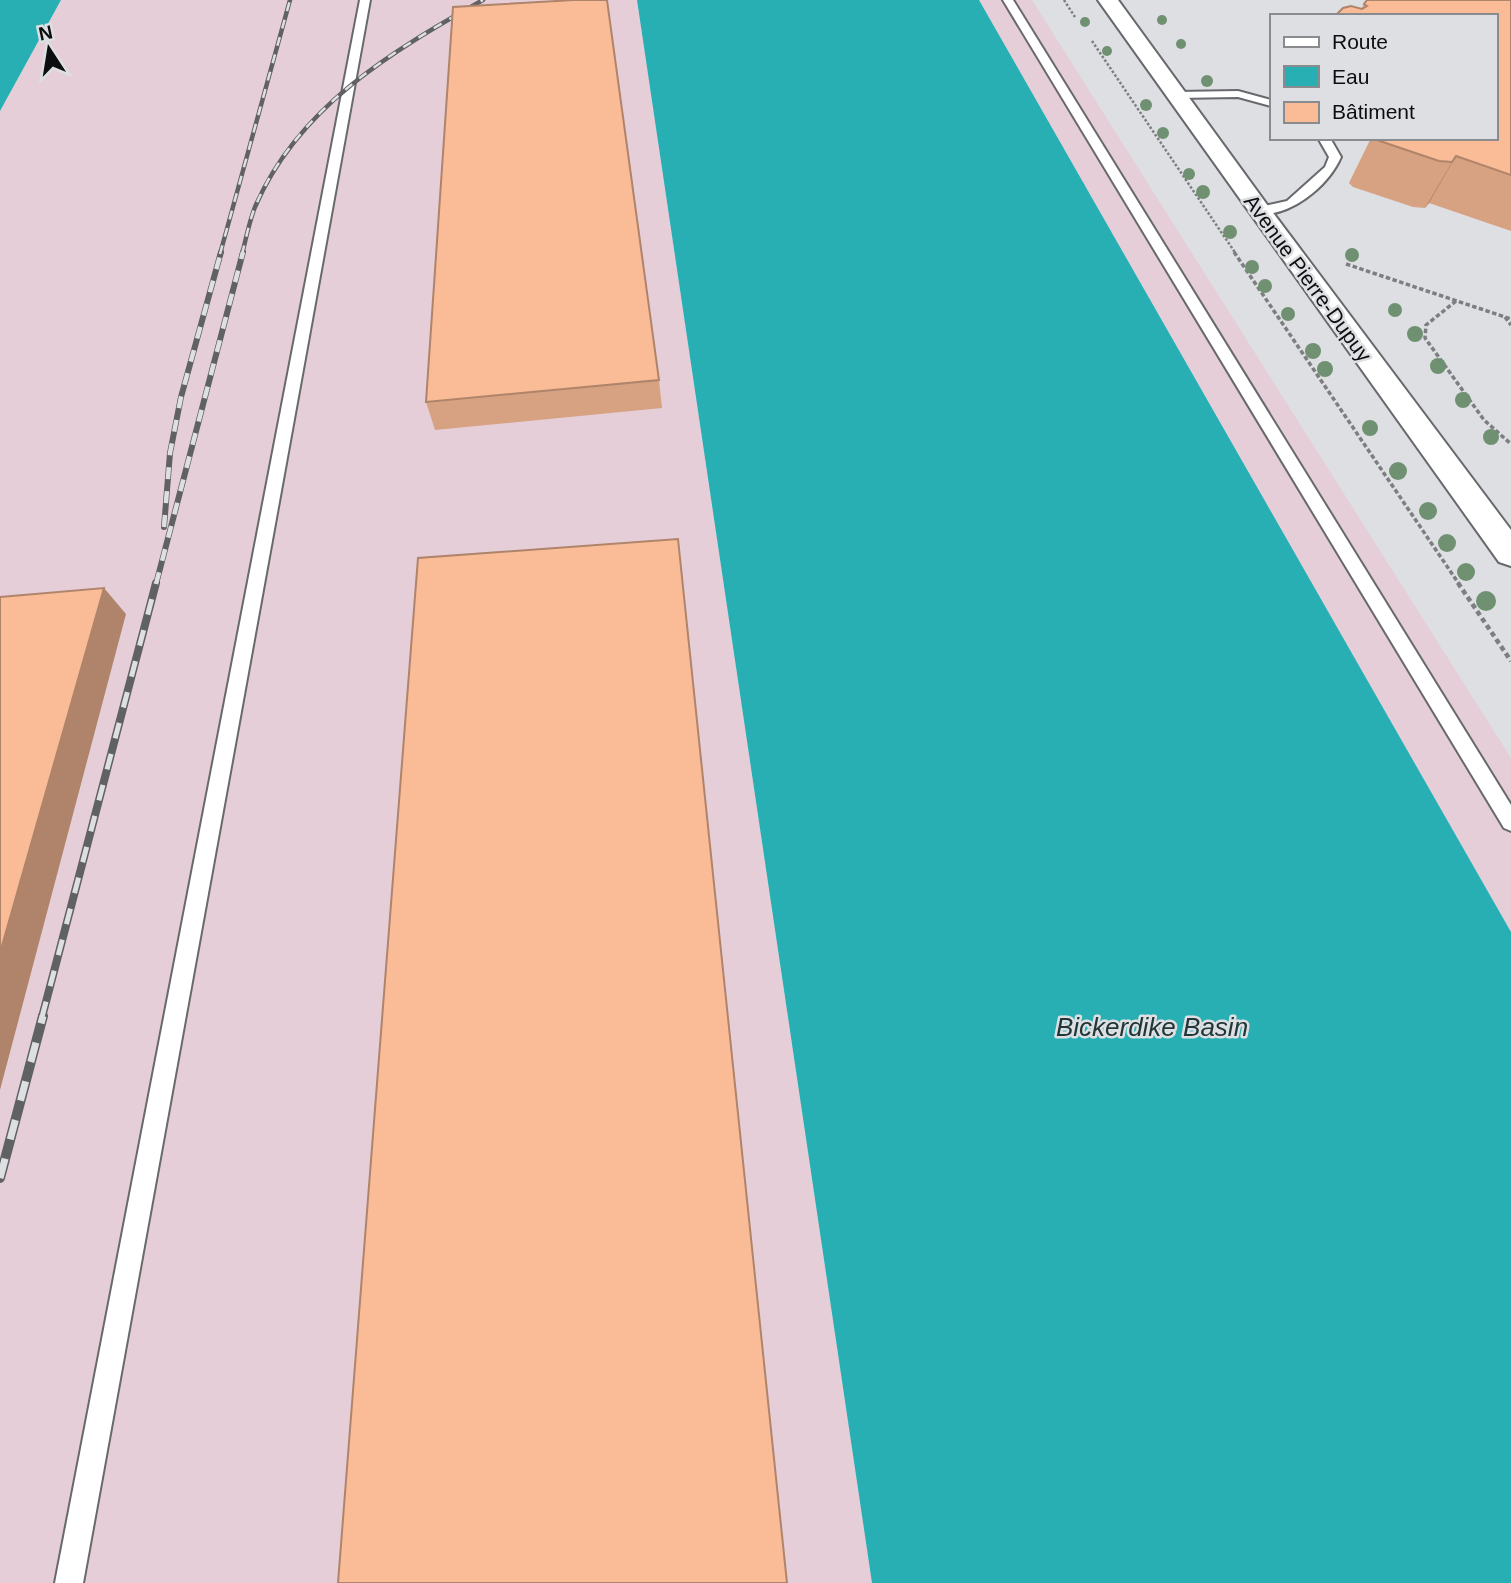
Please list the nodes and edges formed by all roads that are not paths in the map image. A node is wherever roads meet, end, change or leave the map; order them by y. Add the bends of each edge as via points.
1 (365, 0) edge
2 (1008, 0) edge
3 (1108, 0) edge
4 (1176, 95) junction
5 (1270, 103) edge
6 (1325, 140) edge
7 (1259, 211) junction
8 (1511, 554) edge
9 (1511, 822) edge
10 (69, 1583) edge

1 - 10 lane
2 - 9 lane
3 - 4 street, Avenue Pierre-Dupuy
4 - 5 lane via 1238,94
4 - 7 street, Avenue Pierre-Dupuy
6 - 7 lane via 1335,157 1330,169 1291,204
7 - 8 street, Avenue Pierre-Dupuy

